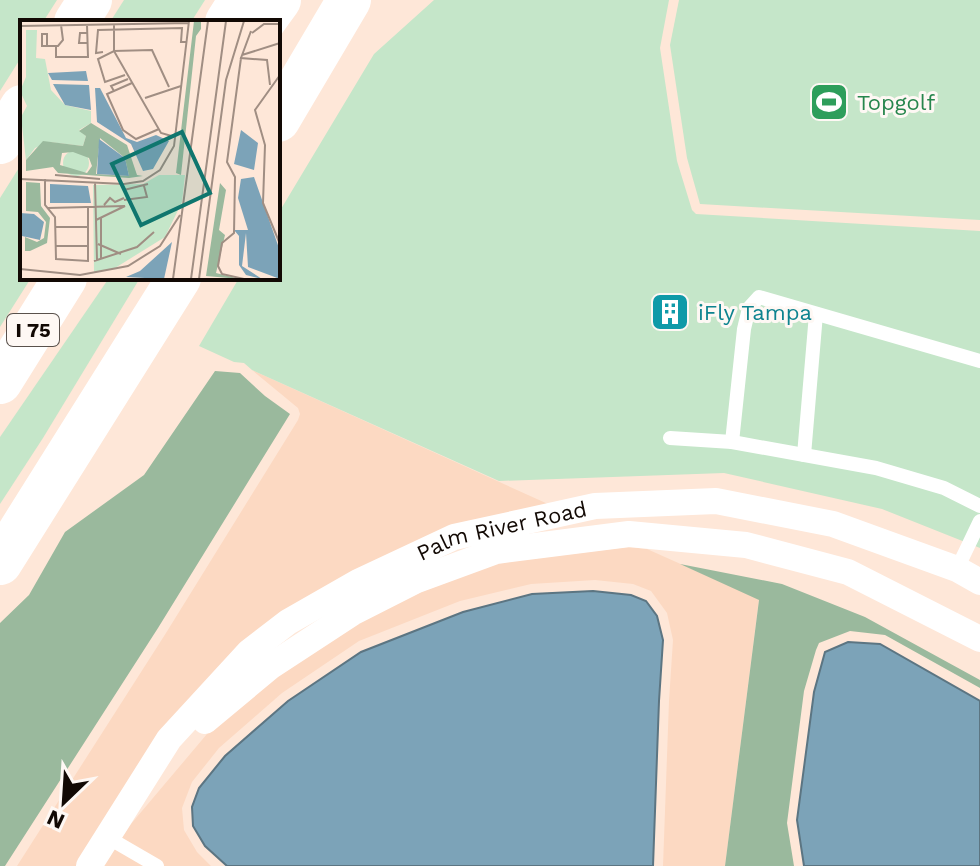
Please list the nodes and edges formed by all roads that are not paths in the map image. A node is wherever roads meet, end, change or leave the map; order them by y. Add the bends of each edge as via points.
1 (90, 0) edge
2 (241, 0) edge
3 (279, 0) edge
4 (349, 0) edge
5 (375, 0) edge
6 (77, 20) edge
7 (228, 20) edge
8 (264, 20) edge
9 (20, 110) edge
10 (283, 112) edge
11 (0, 142) edge
12 (64, 280) edge
13 (178, 280) edge
14 (816, 314) junction
15 (980, 361) edge
16 (0, 382) edge
17 (670, 438) dead end
18 (732, 442) junction
19 (804, 455) junction
20 (980, 506) edge
21 (980, 521) edge
22 (0, 563) edge
23 (969, 576) edge
24 (980, 639) edge
25 (114, 827) junction
26 (89, 866) edge
27 (157, 866) edge

1 - 6 highway
2 - 7 highway
3 - 8 highway
4 - 10 highway
5 - 10 highway
9 - 11 highway
12 - 16 highway, I 75
13 - 22 highway
14 - 15 lane
14 - 18 lane via 759,297 749,308
14 - 19 lane
17 - 18 lane
18 - 19 lane
19 - 20 lane via 876,468 944,488
21 - 23 lane
23 - 25 street, Palm River Road via 833,524 716,501 595,506 454,537 347,588 249,652 169,739
24 - 25 street, Palm River Road via 848,572 746,545 629,534 496,551 417,580 352,613 271,666 199,725
25 - 26 street, Palm River Road
25 - 27 lane

